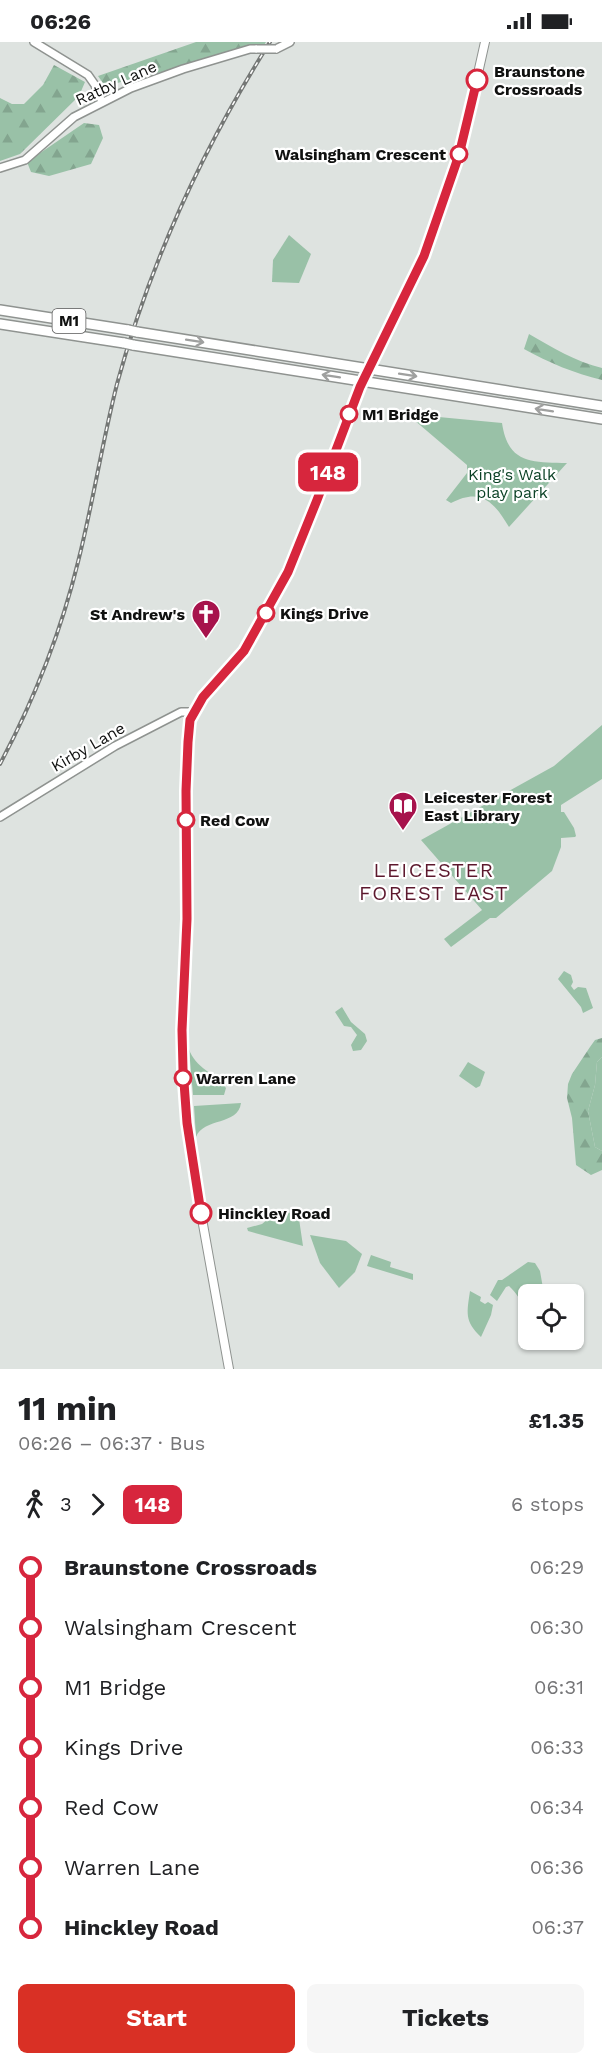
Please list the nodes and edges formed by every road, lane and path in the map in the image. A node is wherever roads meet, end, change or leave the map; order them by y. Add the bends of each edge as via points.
1 (34, 42) edge
2 (290, 42) edge
3 (485, 42) edge
4 (102, 102) junction
5 (0, 168) edge
6 (0, 310) edge
7 (4, 324) edge
8 (602, 406) edge
9 (602, 420) edge
10 (194, 712) junction
11 (0, 817) edge
12 (230, 1369) edge

1 - 4 main road via 88,75
2 - 4 main road, Ratby Lane, bridge via 276,49 250,50 183,69
3 - 10 main road, bridge via 464,136 424,256 355,399 275,597 244,651
4 - 5 main road, Ratby Lane via 74,117 25,160
6 -> 8 highway, M1
9 -> 7 highway, M1
10 - 11 main road, Kirby Lane via 181,712 146,729
10 - 12 main road via 186,776 183,1085

